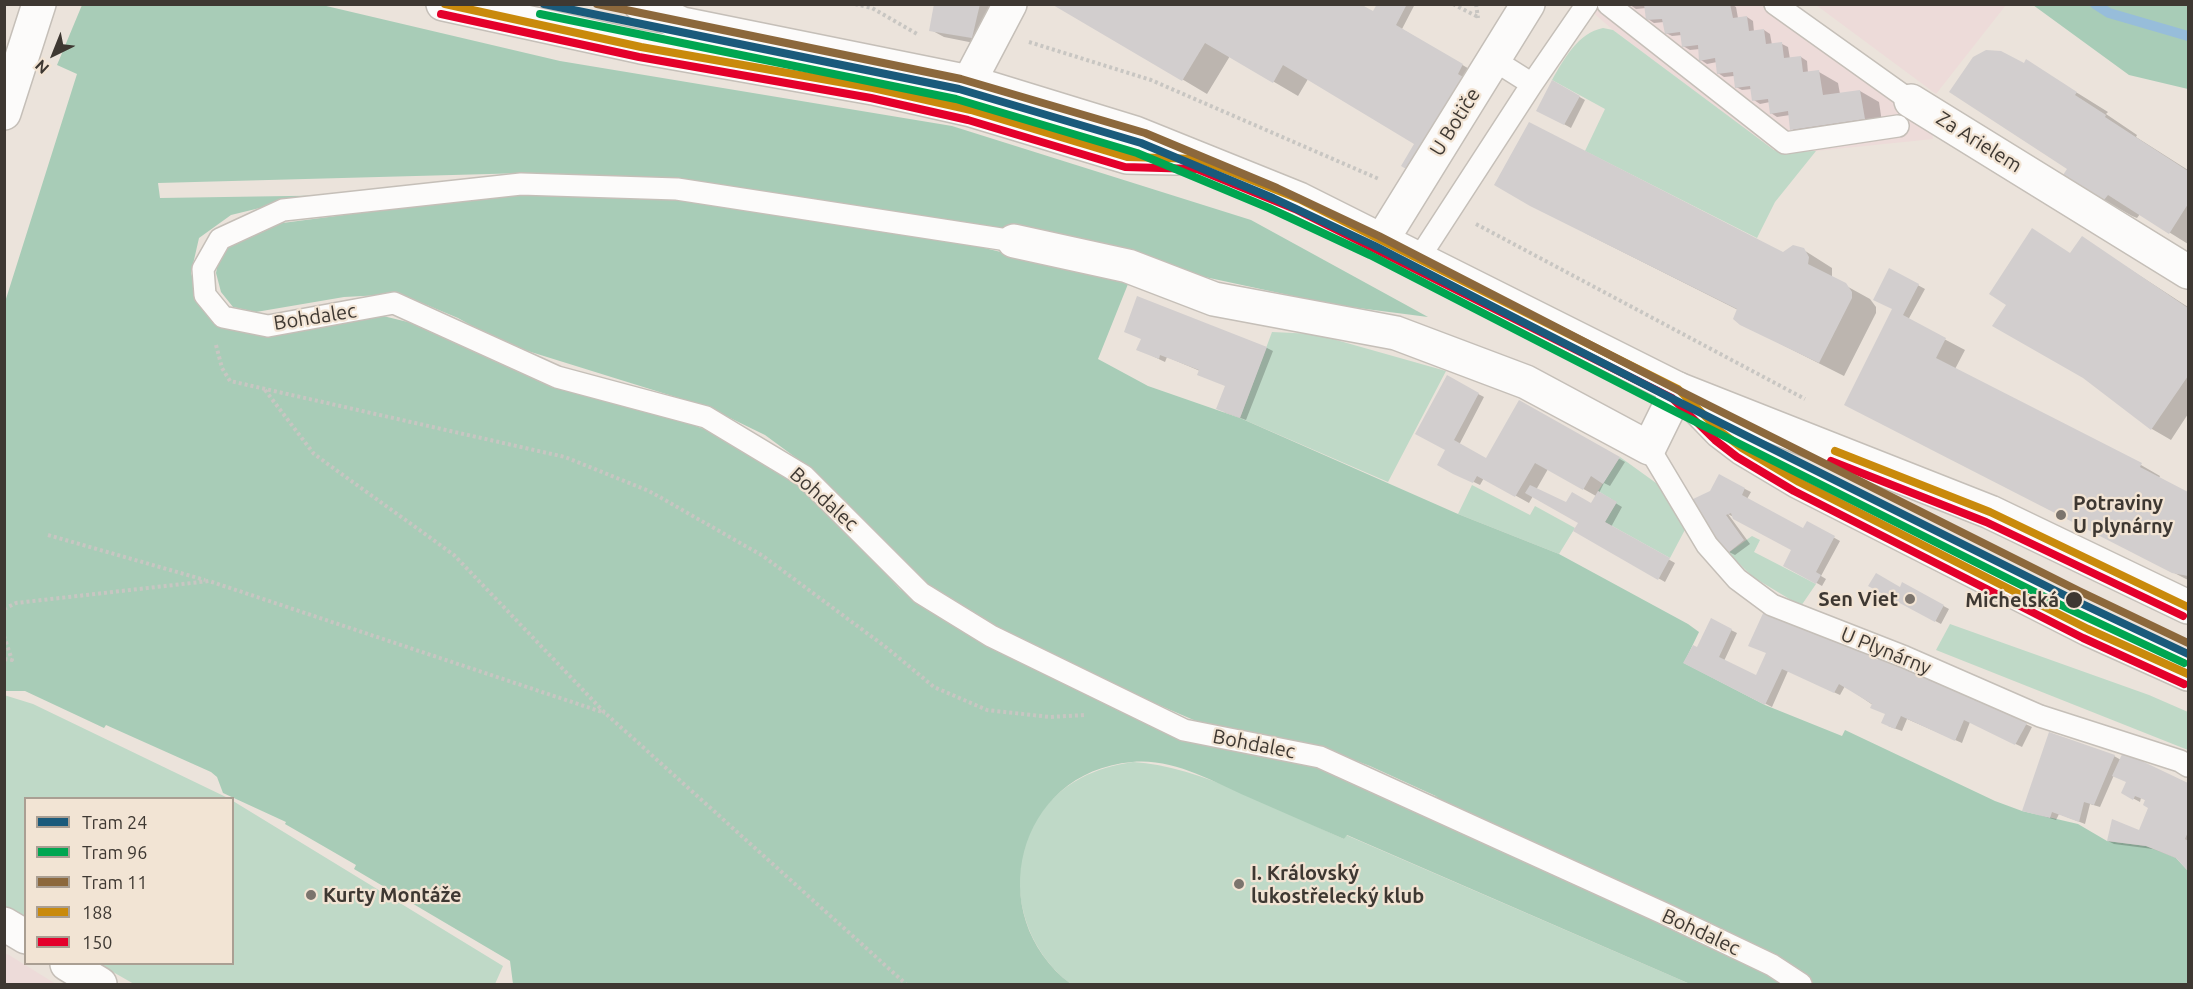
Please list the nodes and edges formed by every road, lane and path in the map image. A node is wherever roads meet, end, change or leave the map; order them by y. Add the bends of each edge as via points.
1 (39, 4) edge
2 (443, 4) edge
3 (622, 4) edge
4 (855, 4) edge
5 (1010, 4) edge
6 (1453, 4) edge
7 (1528, 4) edge
8 (1587, 4) edge
9 (1608, 4) edge
10 (1775, 4) edge
11 (647, 8) edge
12 (1481, 11) dead end
13 (991, 37) junction
14 (928, 41) dead end
15 (1494, 60) junction
16 (969, 82) junction
17 (1532, 84) junction
18 (4, 113) edge
19 (1905, 114) junction
20 (1199, 159) junction
21 (1411, 193) junction
22 (1448, 209) junction
23 (1382, 240) junction
24 (1014, 241) joint
25 (1419, 258) junction
26 (2188, 272) edge
27 (213, 342) dead end
28 (1678, 389) junction
29 (265, 390) junction
30 (1806, 400) dead end
31 (1649, 448) junction
32 (48, 535) dead end
33 (209, 581) junction
34 (2188, 607) edge
35 (4, 609) edge
36 (4, 636) edge
37 (4, 659) edge
38 (2188, 674) edge
39 (605, 713) junction
40 (1086, 715) dead end
41 (2188, 766) edge
42 (4, 924) edge
43 (24, 936) edge
44 (70, 965) edge
45 (100, 984) edge
46 (906, 984) edge
47 (1801, 984) edge

1 - 18 street
2 - 20 street via 641,47 861,86 970,110 1127,157
3 - 11 lane
4 - 14 path via 872,8
5 - 13 street
6 - 12 path via 1477,18
7 - 15 street, U Botiče
8 - 17 lane
9 - 19 lane via 1785,143
10 - 19 lane, Za Arielem
11 - 16 street via 682,24
13 - 16 street
13 - 21 path via 1036,43 1151,80
15 - 17 lane
15 - 21 street, U Botiče
16 - 20 street via 1135,133
17 - 22 lane
19 - 26 street, Za Arielem
20 - 23 street via 1299,199
21 - 23 street, U Botiče
22 - 25 lane
22 - 30 path
23 - 25 street
24 - 31 street, Bohdalec via 1128,266 1214,299 1396,333 1526,382
24 - 47 lane, Bohdalec via 677,189 521,184 283,210 220,239 203,269 205,295 223,317 268,326 394,303 557,377 706,417 804,476 921,593 991,636 1184,730 1320,757 1663,913 1772,965
25 - 28 street
27 - 29 path via 230,381
28 - 31 street
28 - 34 street via 1990,512
28 - 38 street via 1735,443 1799,482 2088,629
29 - 39 path via 314,454 454,555
29 - 40 path via 565,457 649,490 763,556 934,687 987,710 1050,717
31 - 41 lane, U Plynárny via 1707,545 1737,579 1772,604 2040,717
32 - 33 path
33 - 35 path via 16,603
33 - 39 path
36 - 37 path via 12,660
39 - 46 path
42 - 43 street
44 - 45 street

